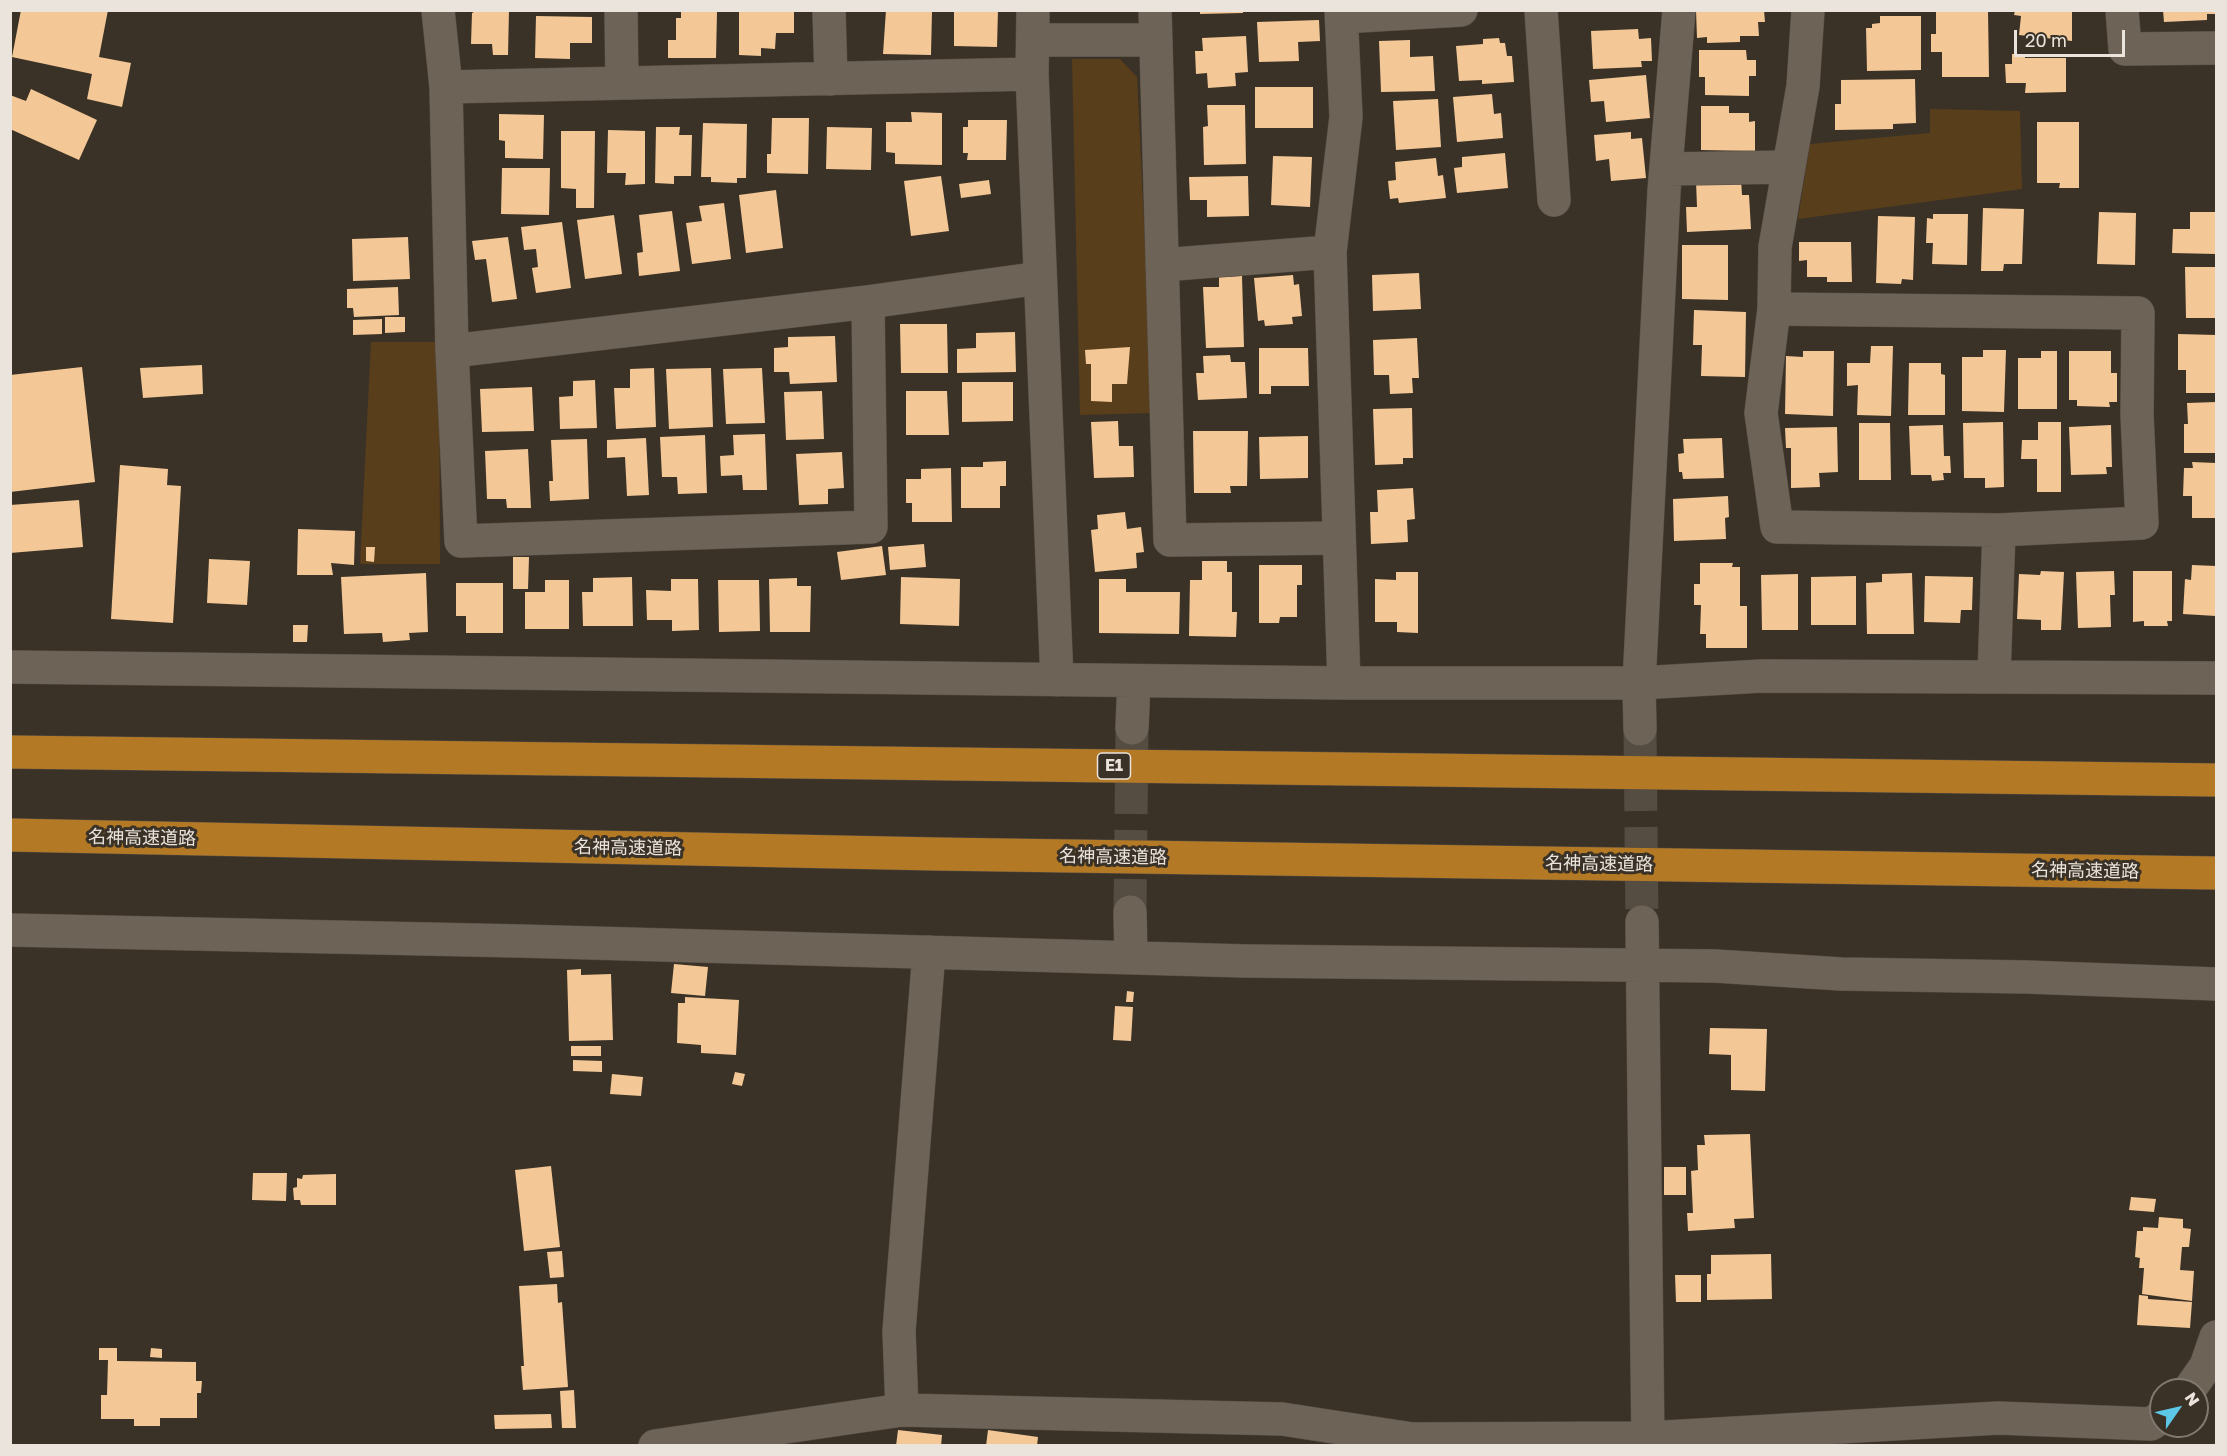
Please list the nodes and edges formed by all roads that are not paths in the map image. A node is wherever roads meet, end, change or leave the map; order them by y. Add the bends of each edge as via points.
1 (438, 10) edge
2 (621, 10) edge
3 (830, 10) edge
4 (1461, 10) edge
5 (1541, 10) edge
6 (1678, 10) edge
7 (1808, 10) edge
8 (2122, 10) edge
9 (1341, 14) edge
10 (1032, 25) edge
11 (1156, 25) edge
12 (2217, 48) edge
13 (1032, 74) junction
14 (831, 79) junction
15 (622, 83) junction
16 (446, 87) junction
17 (1789, 167) junction
18 (1666, 169) junction
19 (1554, 200) dead end
20 (1330, 252) junction
21 (1162, 265) junction
22 (1040, 278) junction
23 (868, 302) junction
24 (1774, 309) junction
25 (452, 351) junction
26 (1999, 530) junction
27 (1339, 538) junction
28 (10, 667) edge
29 (1994, 676) junction
30 (2217, 678) edge
31 (1057, 680) junction
32 (1134, 681) junction
33 (1344, 683) junction
34 (1639, 683) junction
35 (1132, 728) tunnel mouth
36 (1640, 729) tunnel mouth
37 (10, 752) edge
38 (2217, 780) edge
39 (10, 836) edge
40 (2216, 873) edge
41 (1130, 912) tunnel mouth
42 (1642, 922) tunnel mouth
43 (10, 930) edge
44 (929, 952) junction
45 (1131, 958) junction
46 (1643, 966) junction
47 (2217, 984) edge
48 (2217, 1337) edge
49 (2198, 1378) edge
50 (902, 1410) junction
51 (2149, 1424) edge
52 (1648, 1442) edge
53 (655, 1446) edge

1 - 16 street
2 - 15 street
3 - 14 street
4 - 9 street
5 - 19 street
6 - 18 street
7 - 17 street via 1803,86
8 - 12 street via 2125,49
9 - 20 street via 1346,117
10 - 11 street
10 - 13 street
11 - 21 street
13 - 14 street
13 - 22 street
14 - 15 street
15 - 16 street
16 - 25 street
17 - 18 street
17 - 24 street via 1775,248
18 - 34 street
20 - 21 street
20 - 27 street
21 - 27 street via 1170,540
22 - 23 street
22 - 31 street
23 - 25 street
23 - 25 street via 871,527 461,541
24 - 26 street via 1761,414 1778,527
24 - 26 street via 2138,313 2142,523
26 - 29 street
27 - 33 street
28 - 31 street
29 - 30 street
29 - 34 street via 1762,676
31 - 32 street
32 - 33 street
32 - 35 street
33 - 34 street
34 - 36 street
37 - 38 highway, E1
39 - 40 highway, 名神高速道路
41 - 45 street
42 - 46 street
43 - 44 street
44 - 45 street
44 - 50 street via 899,1331
45 - 46 street
46 - 47 street
46 - 52 street
48 - 49 street
50 - 52 street via 1282,1419 1412,1439
50 - 53 street
51 - 52 street via 1998,1418

